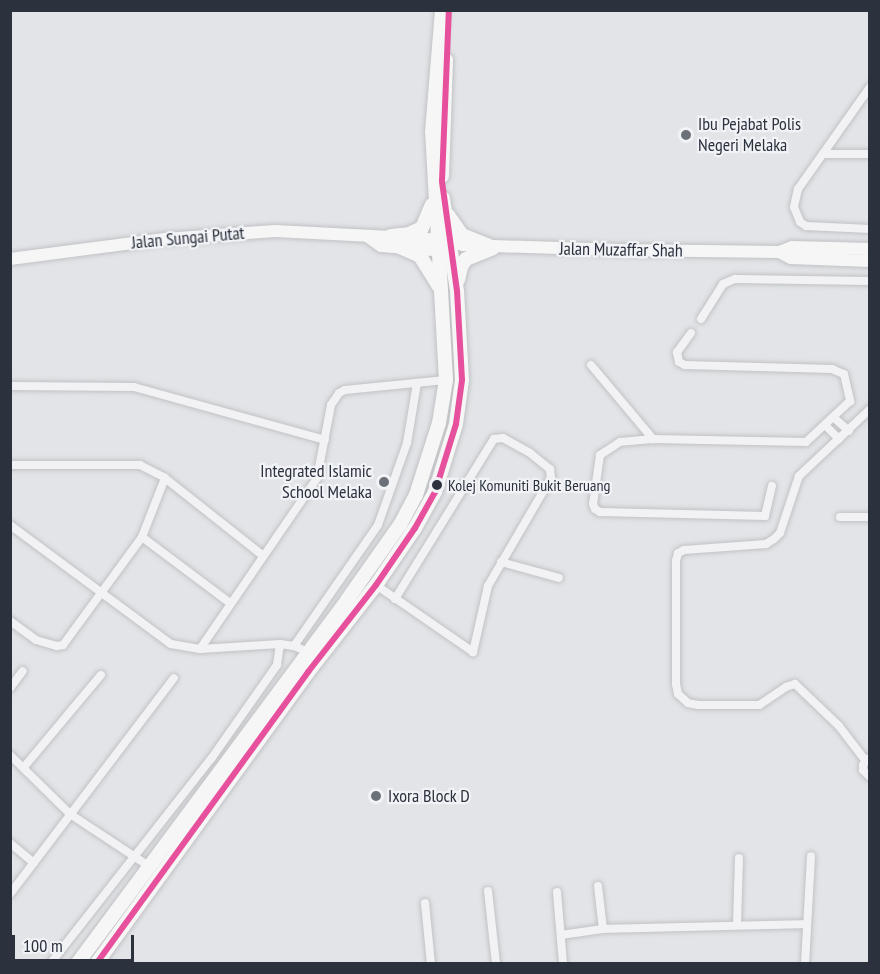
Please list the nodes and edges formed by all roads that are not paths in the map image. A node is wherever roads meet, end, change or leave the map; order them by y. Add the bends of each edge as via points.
1 (442, 10) edge
2 (449, 10) edge
3 (870, 87) edge
4 (823, 154) junction
5 (870, 154) edge
6 (439, 197) junction
7 (870, 229) edge
8 (367, 236) junction
9 (392, 236) junction
10 (448, 245) junction
11 (494, 246) junction
12 (400, 247) junction
13 (870, 249) edge
14 (779, 252) junction
15 (10, 259) edge
16 (870, 261) edge
17 (870, 281) edge
18 (457, 291) junction
19 (442, 297) junction
20 (701, 319) dead end
21 (691, 333) dead end
22 (591, 364) dead end
23 (446, 380) junction
24 (417, 383) junction
25 (10, 386) edge
26 (870, 409) edge
27 (833, 417) junction
28 (825, 425) junction
29 (849, 431) junction
30 (653, 439) junction
31 (839, 439) junction
32 (325, 440) junction
33 (10, 465) edge
34 (165, 478) junction
35 (772, 486) dead end
36 (840, 517) dead end
37 (870, 517) edge
38 (10, 525) edge
39 (142, 537) junction
40 (262, 555) junction
41 (501, 562) junction
42 (559, 578) dead end
43 (376, 585) junction
44 (100, 590) junction
45 (395, 599) junction
46 (230, 603) junction
47 (10, 621) edge
48 (430, 624) junction
49 (424, 634) dead end
50 (280, 644) junction
51 (294, 645) junction
52 (200, 649) junction
53 (308, 652) junction
54 (23, 671) dead end
55 (101, 675) dead end
56 (174, 678) dead end
57 (10, 688) edge
58 (10, 755) edge
59 (867, 759) edge
60 (24, 767) junction
61 (870, 777) edge
62 (70, 813) junction
63 (188, 836) junction
64 (10, 843) edge
65 (133, 855) junction
66 (811, 856) dead end
67 (739, 858) dead end
68 (33, 862) junction
69 (149, 866) junction
70 (598, 886) dead end
71 (488, 891) dead end
72 (557, 892) dead end
73 (10, 894) edge
74 (425, 903) dead end
75 (131, 916) junction
76 (807, 924) junction
77 (737, 926) junction
78 (603, 929) junction
79 (561, 935) junction
80 (50, 963) edge
81 (77, 963) edge
82 (96, 963) edge
83 (431, 963) edge
84 (496, 963) edge
85 (563, 963) edge
86 (805, 963) edge

1 - 6 main road via 432,132
2 - 6 main road
3 - 4 street
4 - 5 street
4 - 7 street via 795,198 796,216 815,228
6 - 9 main road via 422,228
6 - 10 main road
6 - 11 main road via 459,232
8 - 9 main road, Jalan Sungai Putat
8 - 12 main road, Jalan Sungai Putat via 381,246
8 - 15 main road, Jalan Sungai Putat via 310,231 238,232
9 - 10 main road, Jalan Sungai Putat
10 - 11 main road, Jalan Muzaffar Shah
10 - 12 main road, Jalan Sungai Putat
10 - 18 main road
10 - 19 main road
11 - 14 main road, Jalan Muzaffar Shah
11 - 18 main road via 463,262
12 - 19 main road via 415,252 424,261
13 - 14 main road, Jalan Muzaffar Shah via 792,247
14 - 16 main road, Jalan Muzaffar Shah via 791,258
17 - 20 street via 735,279 723,284
18 - 43 main road via 462,369 456,424 435,492
19 - 23 main road
21 - 27 street via 677,352 679,362 685,365 824,368 844,374 850,401
22 - 30 street
23 - 24 street
23 - 53 main road via 439,423 416,495 375,561
24 - 32 street via 339,393 331,405
24 - 51 street via 407,443 378,525
25 - 32 street via 134,387
26 - 29 street
27 - 28 street
27 - 29 street
28 - 30 street via 811,439 800,443
28 - 31 street
29 - 31 street
30 - 35 street via 620,442 600,455 593,504 600,513 765,516
31 - 59 street via 800,476 774,540 678,553 676,684 678,694 688,703 703,705 759,705 795,684
32 - 40 street via 317,478
33 - 34 street via 140,465
34 - 39 street
34 - 40 street
36 - 37 street
38 - 44 street
39 - 44 street
39 - 46 street
40 - 46 street
41 - 42 street
41 - 45 street via 552,475 530,453 499,438 494,439
41 - 48 street via 488,586 472,648
43 - 45 street
43 - 63 main road
44 - 47 street via 63,645 36,640
44 - 52 street via 171,644
45 - 48 street
46 - 52 street
48 - 49 street
50 - 51 street
50 - 52 street
50 - 65 street via 272,674 211,759
51 - 53 street
53 - 69 main road
54 - 57 street
55 - 60 street
56 - 62 street
58 - 60 street
59 - 61 street via 863,771
60 - 62 street
62 - 65 street
62 - 68 street
63 - 69 main road via 160,866
63 - 75 main road
64 - 68 street
65 - 69 street
65 - 80 street
66 - 76 street
67 - 77 street
68 - 73 street
69 - 75 main road via 148,884 132,907
69 - 81 main road
70 - 78 street
71 - 84 street
72 - 79 street
74 - 83 street
75 - 82 main road
76 - 77 street
76 - 86 street
77 - 78 street
78 - 79 street
79 - 85 street

